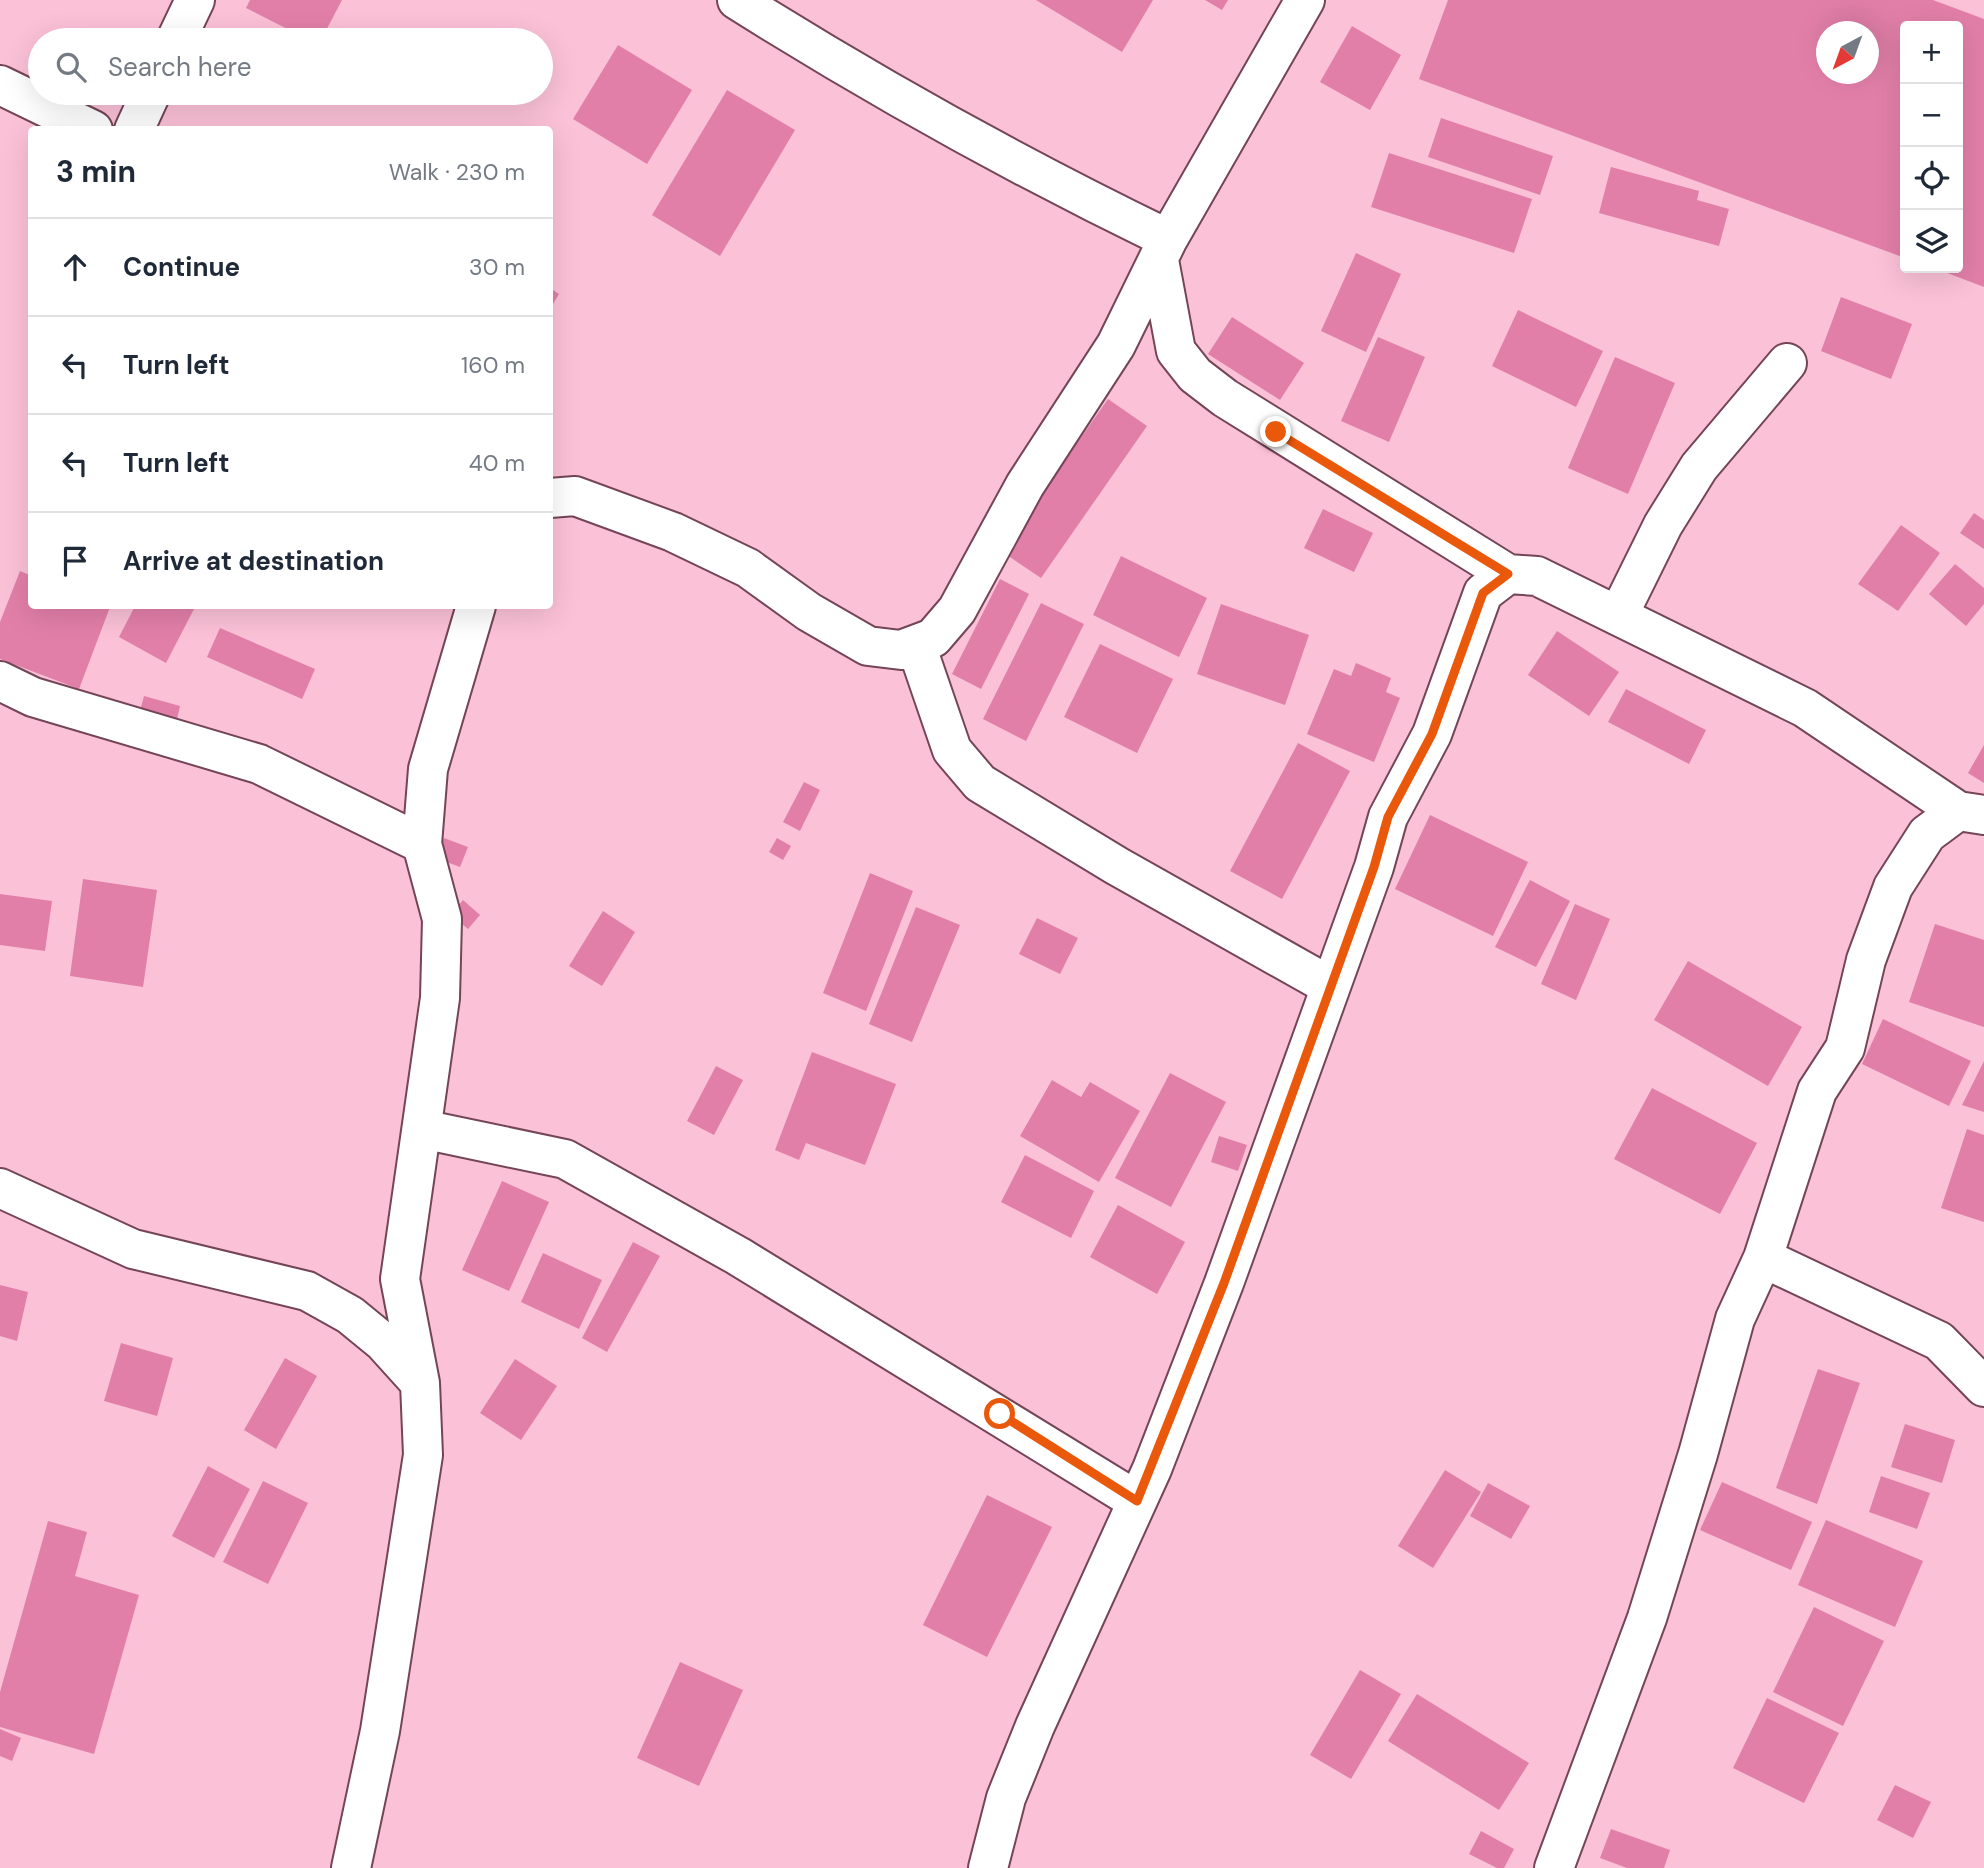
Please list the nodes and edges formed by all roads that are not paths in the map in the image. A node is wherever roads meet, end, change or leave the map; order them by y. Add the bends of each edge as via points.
1 (195, 0) edge
2 (737, 0) edge
3 (1305, 0) edge
4 (182, 28) edge
5 (0, 85) edge
6 (28, 99) edge
7 (41, 105) edge
8 (145, 105) edge
9 (85, 126) edge
10 (136, 126) edge
11 (1163, 249) junction
12 (1171, 330) junction
13 (1116, 345) junction
14 (1787, 363) dead end
15 (553, 498) edge
16 (1508, 574) junction
17 (475, 609) edge
18 (1618, 616) junction
19 (916, 645) junction
20 (0, 681) edge
21 (1971, 813) edge
22 (422, 844) junction
23 (1330, 986) junction
24 (422, 1129) junction
25 (0, 1188) edge
26 (1763, 1258) junction
27 (420, 1383) junction
28 (1984, 1387) edge
29 (1137, 1501) junction
30 (351, 1868) edge
31 (988, 1868) edge
32 (1554, 1868) edge

1 - 4 street
2 - 11 street via 839,64
3 - 11 street
5 - 6 street
7 - 9 street
8 - 10 street
11 - 12 street
11 - 13 street
12 - 13 street via 1160,324
12 - 16 street via 1176,352 1195,376 1225,398
13 - 19 street via 1025,485 957,610 933,638
14 - 18 street via 1699,467
15 - 19 street via 575,496 673,532 748,568 809,612 868,646 901,650
16 - 18 street via 1537,576
16 - 23 street via 1483,593 1432,734 1388,817
17 - 22 street via 428,769
18 - 21 street via 1805,708
19 - 23 street via 952,750 980,783
20 - 22 street via 45,701 259,764
21 - 26 street via 1927,834 1893,887 1866,960 1845,1048 1817,1091
22 - 24 street via 442,919 440,998
23 - 29 street via 1224,1283
24 - 27 street via 400,1279
24 - 29 street via 565,1159 738,1256
25 - 27 street via 133,1249 307,1291 350,1315
26 - 28 street via 1939,1340
26 - 32 street via 1735,1320 1647,1618
27 - 30 street via 423,1455 380,1731
29 - 31 street via 1035,1726 1006,1798

